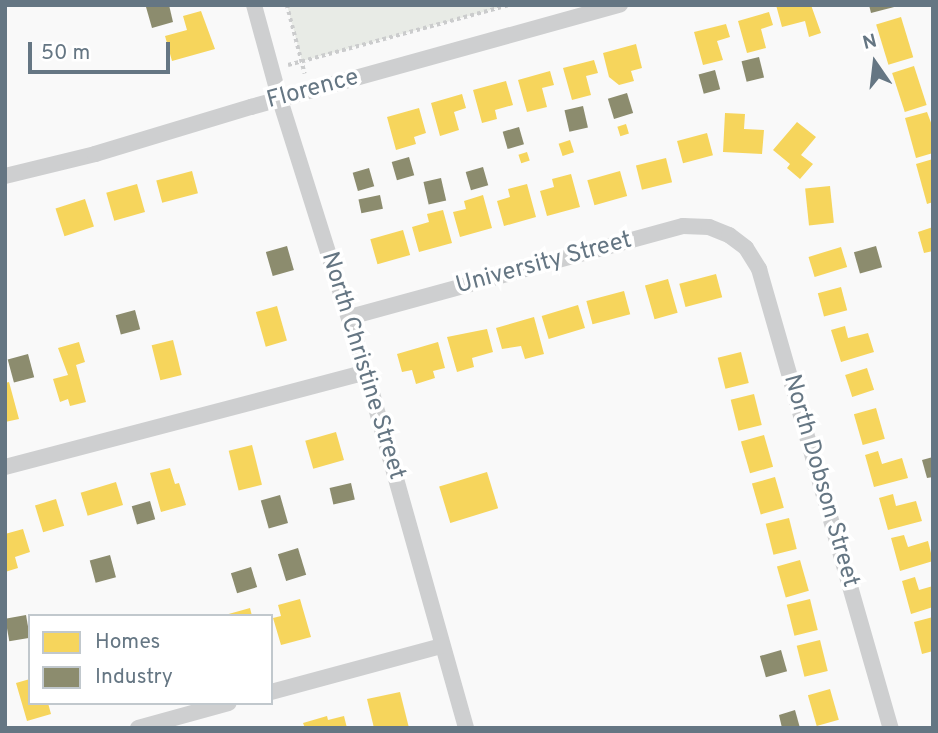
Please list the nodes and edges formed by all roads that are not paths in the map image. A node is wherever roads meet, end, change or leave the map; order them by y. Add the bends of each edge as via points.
1 (254, 5) edge
2 (620, 5) edge
3 (279, 100) junction
4 (5, 176) edge
5 (737, 241) joint
6 (350, 317) junction
7 (366, 372) junction
8 (5, 467) edge
9 (442, 646) junction
10 (273, 691) edge
11 (222, 705) edge
12 (138, 728) edge
13 (466, 728) edge
14 (891, 728) edge

1 - 3 street, North Christine Street
2 - 3 street, Florence
3 - 4 street, Florence
3 - 6 street, North Christine Street
5 - 6 street, University Street via 709,227 683,226
5 - 14 street, North Dobson Street via 759,269
6 - 7 street, North Christine Street
7 - 8 street
7 - 9 street, North Christine Street
9 - 10 street
9 - 13 street, North Christine Street
11 - 12 street

